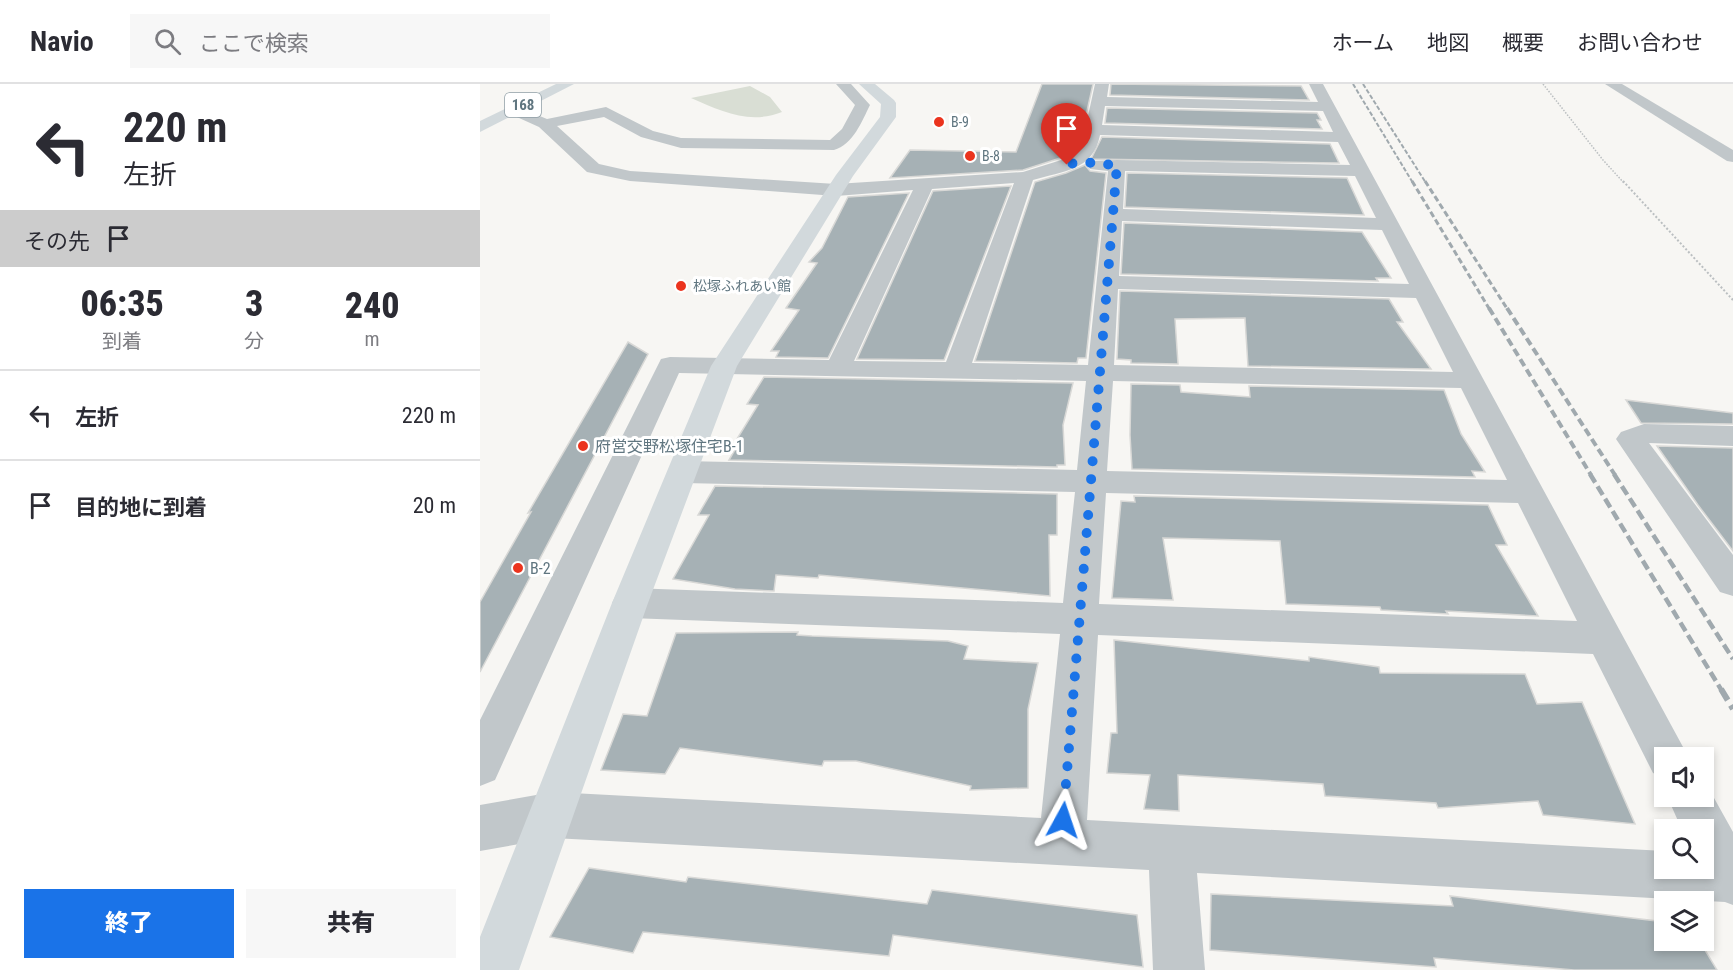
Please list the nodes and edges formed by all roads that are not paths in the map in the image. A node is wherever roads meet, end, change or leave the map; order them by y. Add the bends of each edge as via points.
1 (567, 84) edge
2 (843, 84) edge
3 (866, 84) edge
4 (1102, 84) edge
5 (1163, 84) edge
6 (1612, 84) edge
7 (1322, 95) edge
8 (1099, 101) junction
9 (1164, 103) junction
10 (513, 110) junction
11 (545, 124) junction
12 (480, 127) edge
13 (1094, 130) junction
14 (1344, 136) junction
15 (1166, 149) junction
16 (1733, 158) edge
17 (1080, 160) junction
18 (1117, 165) junction
19 (1362, 171) junction
20 (1025, 177) junction
21 (925, 184) junction
22 (836, 190) junction
23 (1113, 215) junction
24 (1389, 224) junction
25 (1107, 282) junction
26 (1424, 291) junction
27 (724, 366) junction
28 (838, 368) junction
29 (956, 370) junction
30 (1100, 373) junction
31 (1471, 380) junction
32 (1733, 436) edge
33 (683, 472) junction
34 (1090, 482) junction
35 (1530, 492) junction
36 (1733, 582) edge
37 (630, 603) junction
38 (1080, 619) junction
39 (1606, 638) junction
40 (1662, 747) edge
41 (482, 757) edge
42 (1695, 807) edge
43 (553, 815) junction
44 (480, 828) edge
45 (1062, 842) junction
46 (1171, 848) junction
47 (1732, 880) edge
48 (493, 970) edge
49 (1179, 970) edge

1 - 10 main road, 168
2 - 11 street via 863,105 848,132 834,145 681,143 647,134 606,112
3 - 22 main road via 889,104 888,117
4 - 8 street
5 - 9 street
6 - 16 street
7 - 9 street
7 - 14 street
8 - 9 street
8 - 13 street
9 - 15 street
10 - 11 street
10 - 12 main road, 168
11 - 22 street via 593,168 630,176
13 - 15 street
13 - 17 street via 1089,149
14 - 15 street
14 - 19 street
15 - 18 street
15 - 19 street
17 - 18 street via 1094,165
17 - 20 street
18 - 23 street
19 - 24 street
20 - 21 street
20 - 29 street
21 - 22 street
21 - 28 street
22 - 27 main road
23 - 24 street
23 - 25 street
24 - 26 street
25 - 26 street
25 - 30 street
26 - 31 street
27 - 28 street
27 - 33 main road
27 - 41 street via 670,365
28 - 29 street
29 - 30 street
30 - 31 street
30 - 34 street
31 - 35 street
32 - 36 street via 1644,433 1631,439
33 - 34 street
33 - 37 main road
34 - 35 street
34 - 38 street
35 - 39 street
37 - 38 street
37 - 43 main road
38 - 39 street
38 - 45 street
39 - 40 street
42 - 47 street
43 - 44 street
43 - 45 street
43 - 48 main road
45 - 46 street
46 - 47 street
46 - 49 street

